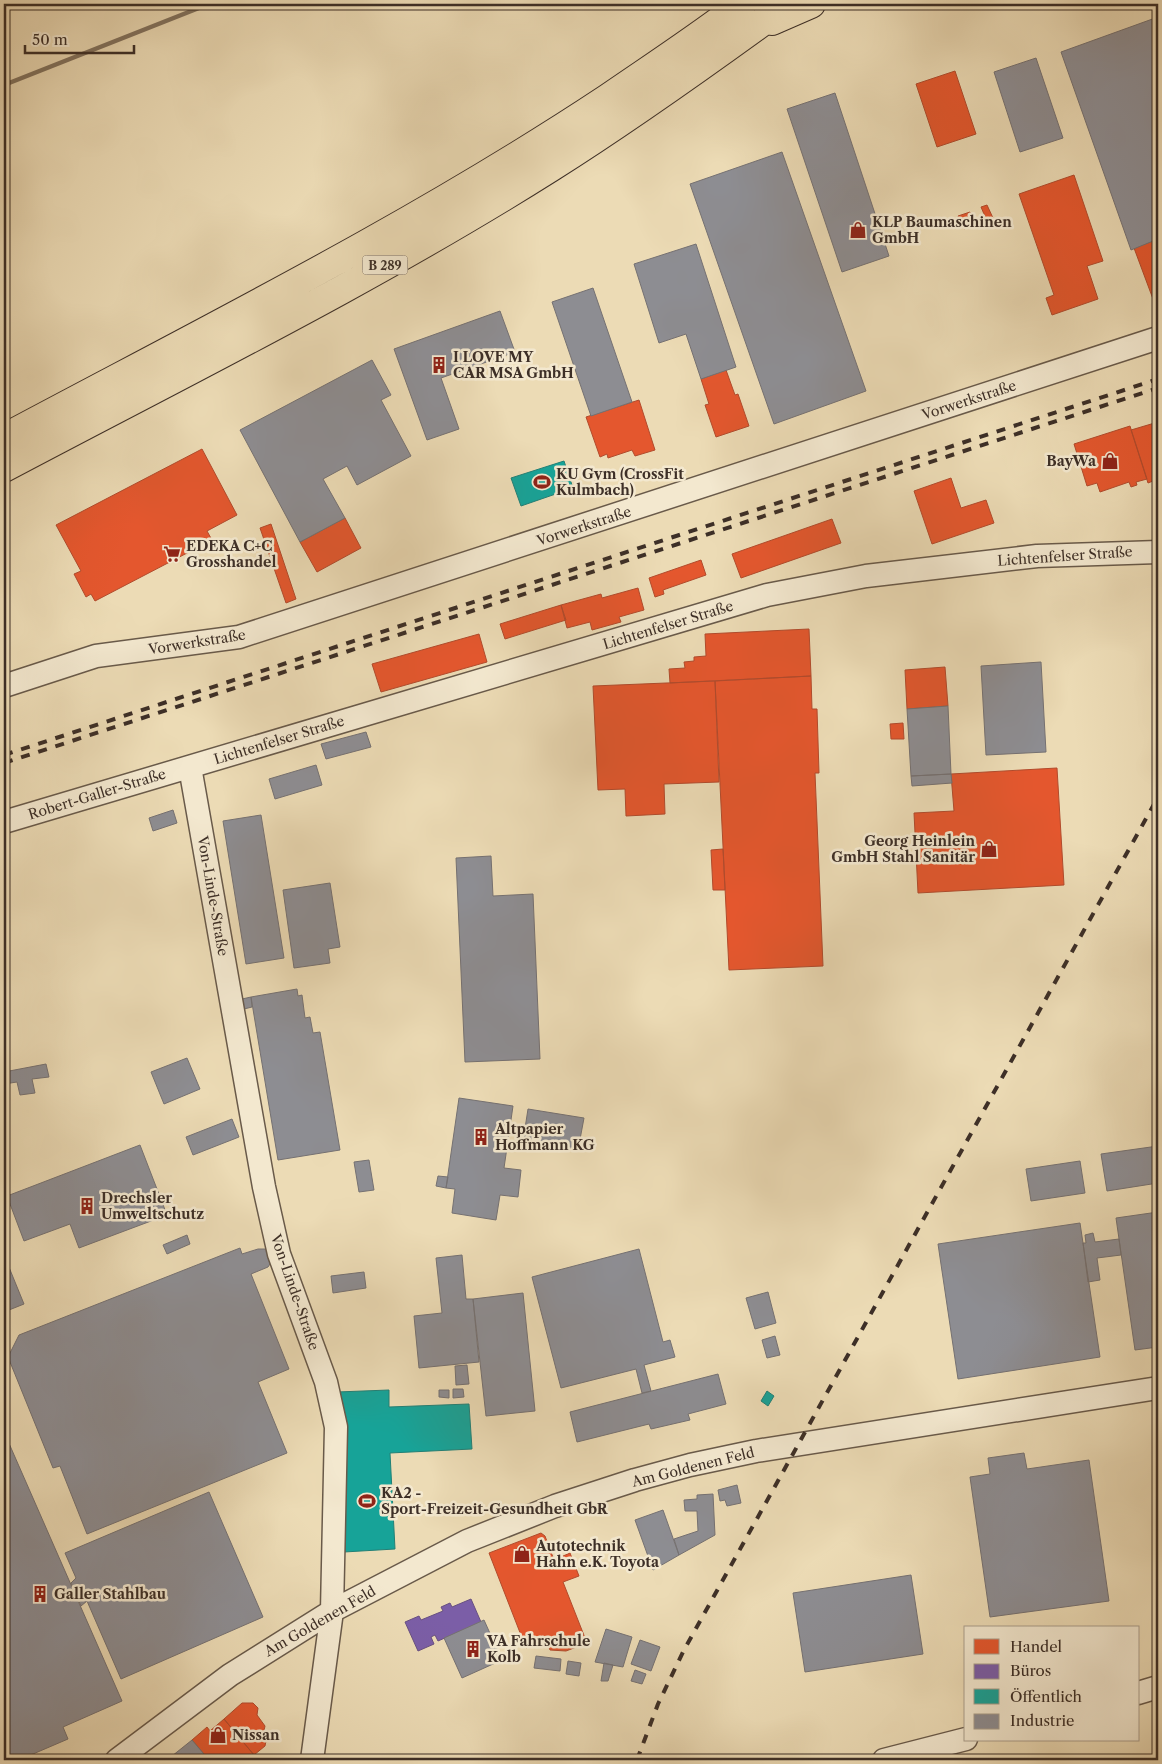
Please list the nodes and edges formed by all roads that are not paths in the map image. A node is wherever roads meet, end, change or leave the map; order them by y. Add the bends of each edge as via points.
1 (742, 4) edge
2 (787, 4) edge
3 (811, 4) edge
4 (748, 32) junction
5 (1158, 338) edge
6 (4, 438) edge
7 (4, 468) edge
8 (1158, 552) edge
9 (4, 686) edge
10 (190, 767) junction
11 (4, 822) edge
12 (1158, 1388) edge
13 (332, 1611) junction
14 (1158, 1687) edge
15 (1140, 1692) edge
16 (964, 1739) edge
17 (116, 1760) edge
18 (312, 1760) edge
19 (884, 1760) edge

1 - 6 highway, B 289 via 544,140 429,210
2 - 4 highway, B 289
3 - 4 highway
4 - 7 highway, B 289 via 550,168 439,234 324,299
5 - 9 street, Vorwerkstraße via 240,637 96,656
8 - 10 street, Lichtenfelser Straße via 1037,556 866,576 767,595
10 - 11 street, Robert-Galler-Straße
10 - 13 street, Von-Linde-Straße via 264,1187 279,1254 326,1382 336,1427
12 - 13 street, Am Goldenen Feld via 756,1451 690,1465 555,1506 467,1541
13 - 17 street, Am Goldenen Feld via 230,1675
13 - 18 street, Von-Linde-Straße
14 - 15 street
16 - 19 street

